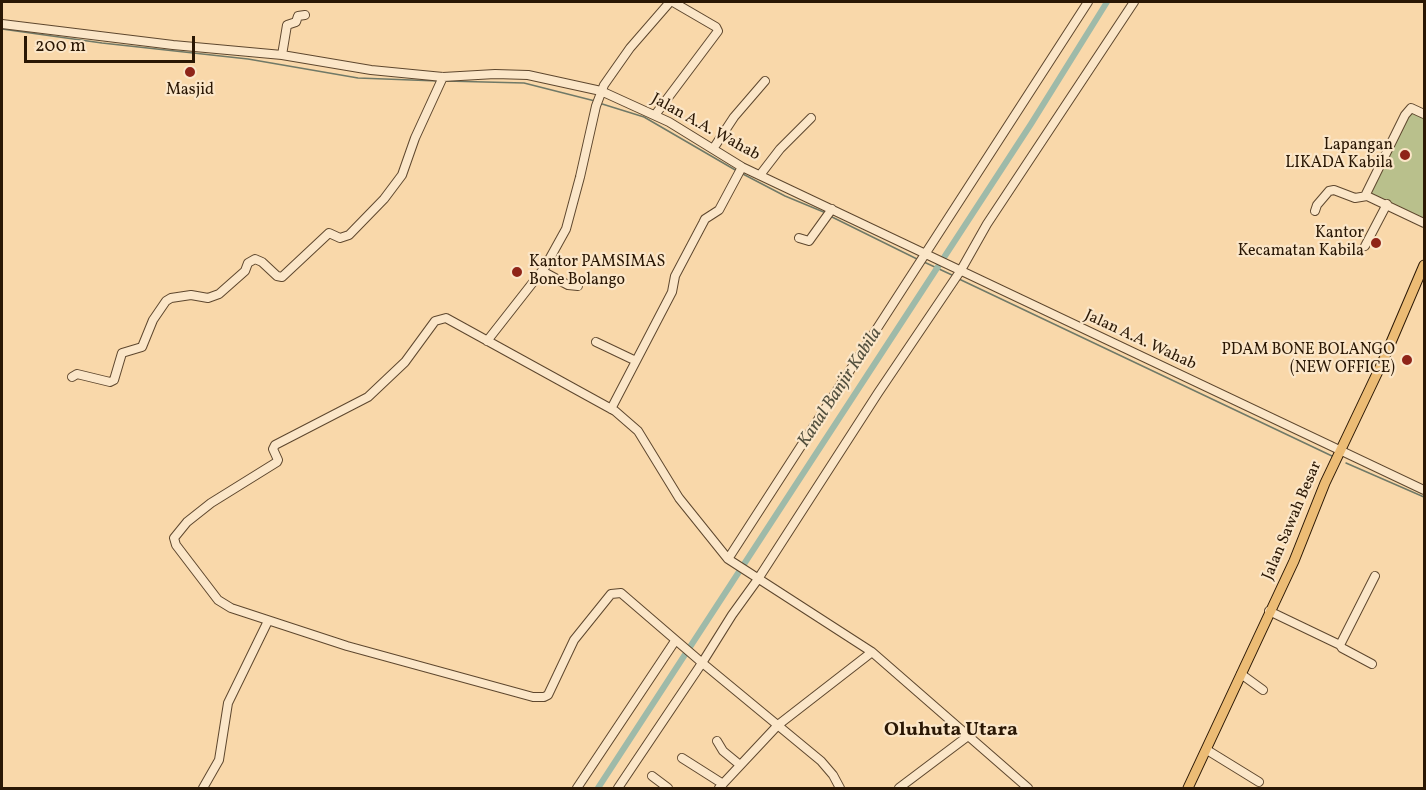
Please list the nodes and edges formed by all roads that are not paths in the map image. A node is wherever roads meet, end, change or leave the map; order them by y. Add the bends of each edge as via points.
1 (672, 2) edge
2 (1088, 2) edge
3 (1134, 2) edge
4 (305, 15) dead end
5 (2, 24) edge
6 (282, 55) junction
7 (442, 80) junction
8 (765, 81) dead end
9 (600, 94) junction
10 (1425, 114) edge
11 (655, 115) junction
12 (811, 118) dead end
13 (713, 149) junction
14 (740, 170) junction
15 (760, 175) junction
16 (1365, 196) junction
17 (1387, 204) junction
18 (1314, 211) dead end
19 (829, 213) junction
20 (1425, 223) edge
21 (799, 238) dead end
22 (1365, 246) dead end
23 (930, 255) junction
24 (1425, 264) edge
25 (958, 269) junction
26 (542, 271) junction
27 (578, 286) dead end
28 (487, 341) junction
29 (596, 342) dead end
30 (636, 361) junction
31 (72, 377) dead end
32 (611, 409) junction
33 (1340, 450) junction
34 (1425, 490) edge
35 (730, 560) junction
36 (1375, 576) dead end
37 (756, 578) junction
38 (1269, 611) junction
39 (268, 621) junction
40 (678, 643) junction
41 (1340, 645) junction
42 (872, 652) junction
43 (701, 662) junction
44 (1372, 664) dead end
45 (1242, 674) junction
46 (1263, 690) dead end
47 (778, 725) junction
48 (968, 736) junction
49 (717, 741) dead end
50 (1207, 750) junction
51 (682, 758) dead end
52 (740, 765) junction
53 (652, 776) dead end
54 (1259, 782) dead end
55 (721, 786) edge
56 (203, 789) edge
57 (577, 789) edge
58 (618, 789) edge
59 (668, 789) edge
60 (840, 789) edge
61 (899, 789) edge
62 (1028, 789) edge
63 (1188, 789) edge

1 - 9 street via 630,48
1 - 11 street via 716,27 718,32
2 - 23 street
3 - 25 street
4 - 6 street via 286,27
5 - 6 street, Jalan A.A. Wahab
6 - 7 street, Jalan A.A. Wahab
7 - 9 street, Jalan A.A. Wahab via 528,75
7 - 31 street via 402,175 349,235 340,238 329,233 282,277 255,259 219,294 208,298 171,298 153,320 142,347 122,353 114,380 77,374
8 - 13 street
9 - 11 street, Jalan A.A. Wahab
9 - 26 street via 569,221
10 - 16 street via 1411,108 1404,115
11 - 13 street, Jalan A.A. Wahab
12 - 15 street
13 - 14 street, Jalan A.A. Wahab
14 - 15 street, Jalan A.A. Wahab
14 - 30 street via 719,210 705,219 676,272 672,292
15 - 19 street, Jalan A.A. Wahab
16 - 17 street
16 - 18 street via 1355,198 1331,190
17 - 20 street
17 - 22 street
19 - 21 street via 809,241
19 - 23 street, Jalan A.A. Wahab
23 - 25 street, Jalan A.A. Wahab
23 - 35 street
24 - 33 main road, Jalan Sawah Besar
25 - 33 street, Jalan A.A. Wahab
25 - 37 street
26 - 27 street
26 - 28 street
28 - 32 street
28 - 39 street via 446,318 435,321 405,362 368,397 275,445 277,462 211,503 180,529 174,542 218,600
29 - 30 street
30 - 32 street
32 - 35 street via 638,430 679,498
33 - 34 street, Jalan A.A. Wahab
33 - 38 main road, Jalan Sawah Besar
35 - 37 street
36 - 41 street
37 - 42 street
37 - 43 street
38 - 41 street
38 - 45 main road, Jalan Sawah Besar
39 - 40 street via 539,698 548,695 574,640 611,594 621,593
39 - 56 street via 228,703 219,760
40 - 43 street
40 - 57 street
41 - 44 street
42 - 47 street
42 - 48 street
43 - 47 street
43 - 58 street
45 - 46 street
45 - 50 main road, Jalan Sawah Besar
47 - 52 street
47 - 60 street via 821,761
48 - 61 street
48 - 62 street
49 - 52 street
50 - 54 street
50 - 63 main road, Jalan Sawah Besar
51 - 55 street
52 - 55 street
53 - 59 street

